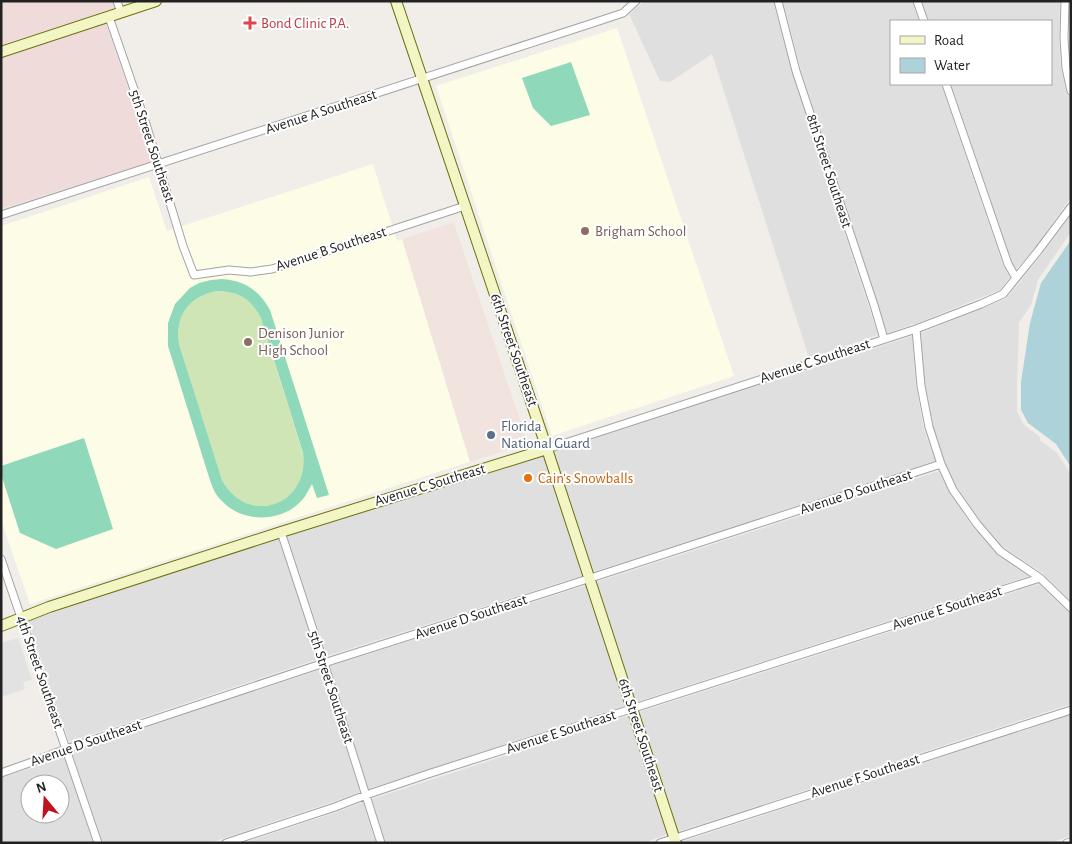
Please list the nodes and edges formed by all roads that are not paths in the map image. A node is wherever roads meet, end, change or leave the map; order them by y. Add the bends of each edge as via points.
1 (117, 1) edge
2 (156, 1) edge
3 (396, 1) edge
4 (636, 1) edge
5 (778, 1) edge
6 (917, 1) edge
7 (1065, 1) edge
8 (121, 13) junction
9 (109, 17) junction
10 (924, 20) edge
11 (1, 52) edge
12 (422, 79) junction
13 (946, 85) edge
14 (1071, 91) edge
15 (159, 164) junction
16 (465, 206) junction
17 (1071, 207) edge
18 (1, 215) edge
19 (194, 275) joint
20 (1016, 278) junction
21 (916, 329) junction
22 (884, 339) junction
23 (547, 449) junction
24 (941, 464) junction
25 (281, 532) junction
26 (1, 559) edge
27 (1040, 578) junction
28 (590, 579) junction
29 (1071, 608) edge
30 (22, 618) junction
31 (1, 626) edge
32 (324, 663) junction
33 (633, 709) junction
34 (1071, 710) edge
35 (66, 749) junction
36 (1, 772) edge
37 (366, 795) junction
38 (675, 840) edge
39 (1071, 842) edge
40 (98, 843) edge
41 (226, 843) edge
42 (380, 843) edge
43 (660, 843) edge
44 (1066, 843) edge

1 - 8 street
2 - 8 street
3 - 12 street, 6th Street Southeast
4 - 12 street, Avenue A Southeast via 623,12 608,18
5 - 22 street, 8th Street Southeast via 796,71
6 - 10 street
7 - 14 street via 1064,38
8 - 9 street
9 - 11 street
9 - 15 street, 5th Street Southeast
12 - 15 street, Avenue A Southeast
12 - 16 street, 6th Street Southeast
13 - 20 street via 1008,264
15 - 18 street, Avenue A Southeast
15 - 19 street, 5th Street Southeast
16 - 19 street, Avenue B Southeast via 272,269
16 - 23 street, 6th Street Southeast
17 - 20 street, Avenue C Southeast
20 - 21 street, Avenue C Southeast via 1003,294
21 - 22 street, Avenue C Southeast
21 - 24 street via 924,407
22 - 23 street, Avenue C Southeast
23 - 25 street, Avenue C Southeast
23 - 28 street, 6th Street Southeast
24 - 27 street via 953,490 1000,551
24 - 28 street, Avenue D Southeast
25 - 30 street, Avenue C Southeast
25 - 32 street, 5th Street Southeast
26 - 30 street, 4th Street Southeast
27 - 29 street
27 - 33 street, Avenue E Southeast
28 - 32 street, Avenue D Southeast
28 - 33 street, 6th Street Southeast
30 - 31 street, Avenue C Southeast
30 - 35 street, 4th Street Southeast
32 - 35 street, Avenue D Southeast
32 - 37 street, 5th Street Southeast
33 - 37 street, Avenue E Southeast
33 - 38 street, 6th Street Southeast
34 - 38 street, Avenue F Southeast
35 - 36 street, Avenue D Southeast
35 - 40 street, 4th Street Southeast
37 - 41 street, Avenue E Southeast
37 - 42 street, 5th Street Southeast
38 - 43 street, Avenue F Southeast
39 - 44 street

